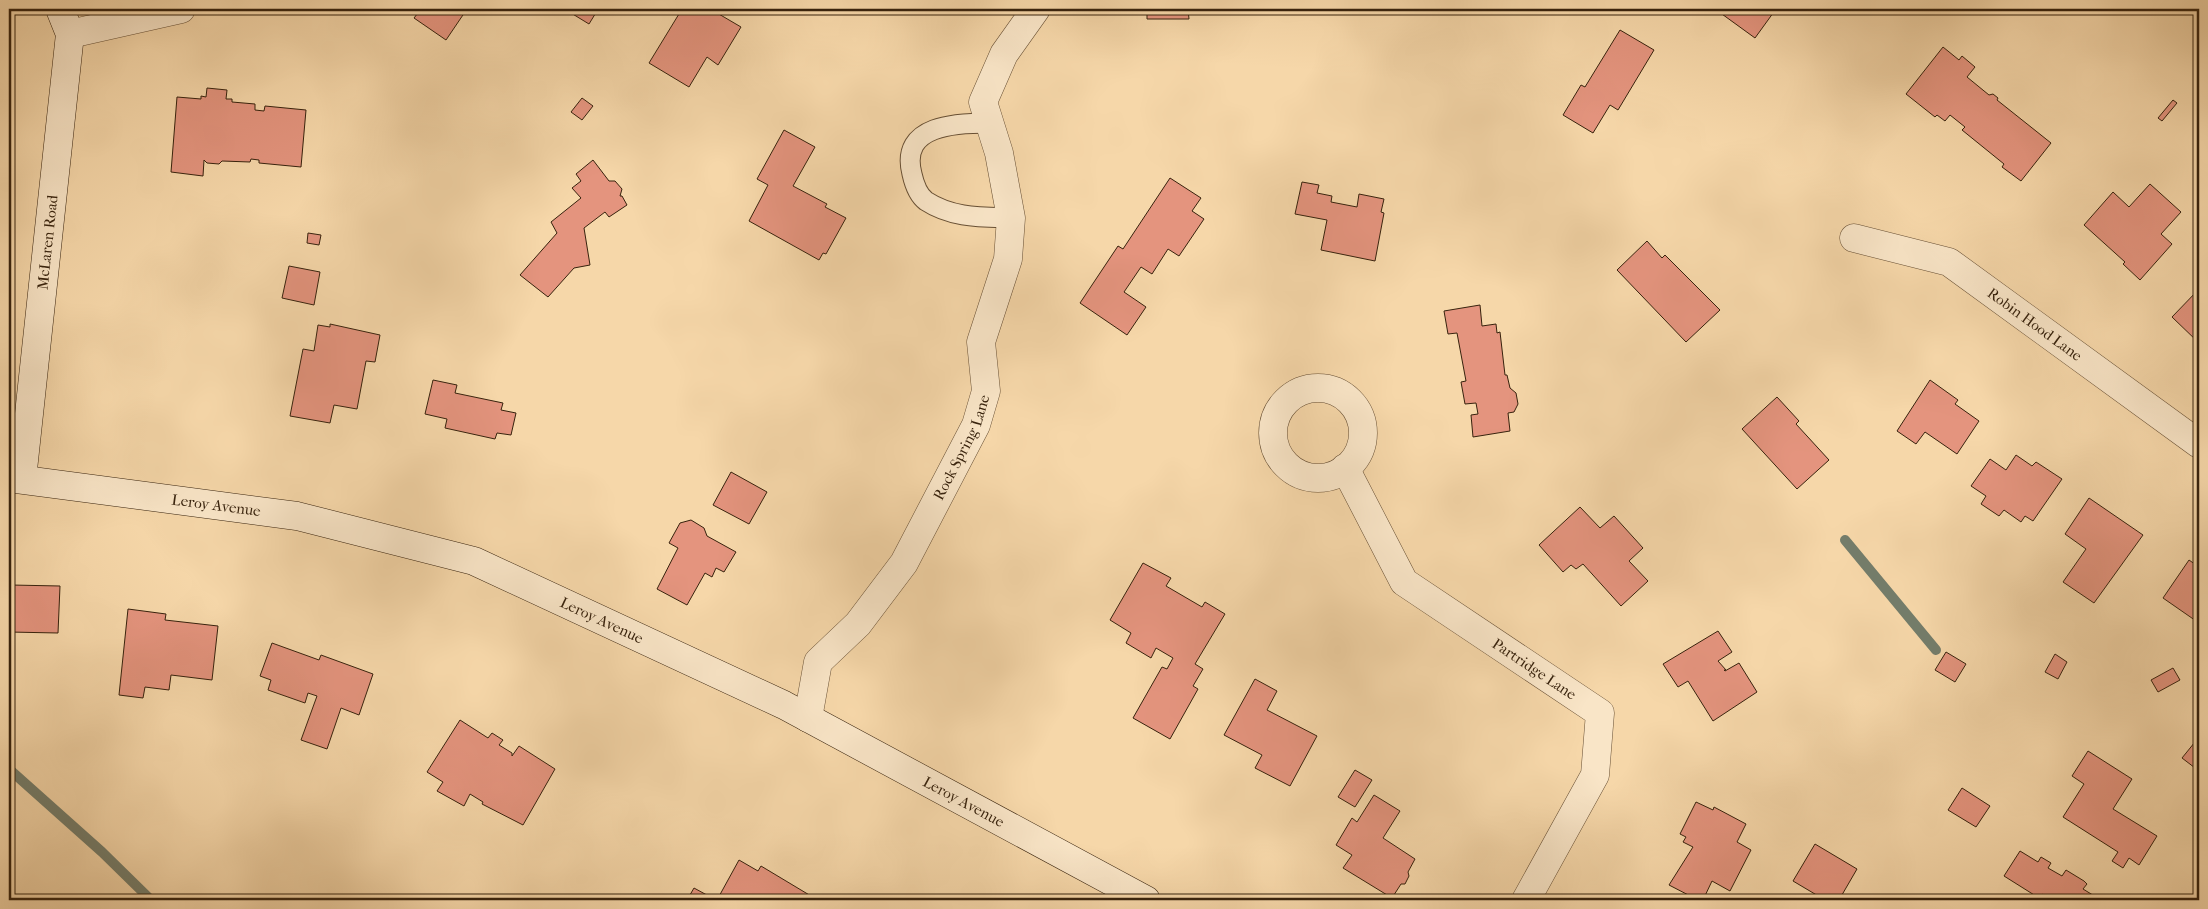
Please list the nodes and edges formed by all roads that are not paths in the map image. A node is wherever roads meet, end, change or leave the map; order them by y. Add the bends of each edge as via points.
1 (60, 9) edge
2 (181, 9) edge
3 (1036, 9) edge
4 (70, 34) junction
5 (990, 123) junction
6 (1011, 218) junction
7 (1854, 238) dead end
8 (2199, 444) edge
9 (1345, 468) dead end
10 (15, 478) edge
11 (808, 718) junction
12 (1146, 900) edge
13 (1526, 900) edge

1 - 4 street, McLaren Road
2 - 4 street
3 - 5 street, Rock Spring Lane via 1004,54 983,102
4 - 10 street, McLaren Road
5 - 6 street, Rock Spring Lane via 999,152
5 - 6 lane via 939,127 920,138 912,152 910,167 924,200 943,210 964,217
6 - 11 street, Rock Spring Lane via 1008,259 981,342 986,391 976,425 904,563 858,624 818,662
7 - 8 street, Robin Hood Lane via 1949,262
9 - 13 street, Partridge Lane via 1404,582 1600,713 1595,775
10 - 11 street, Leroy Avenue via 297,516 474,561
11 - 12 street, Leroy Avenue

